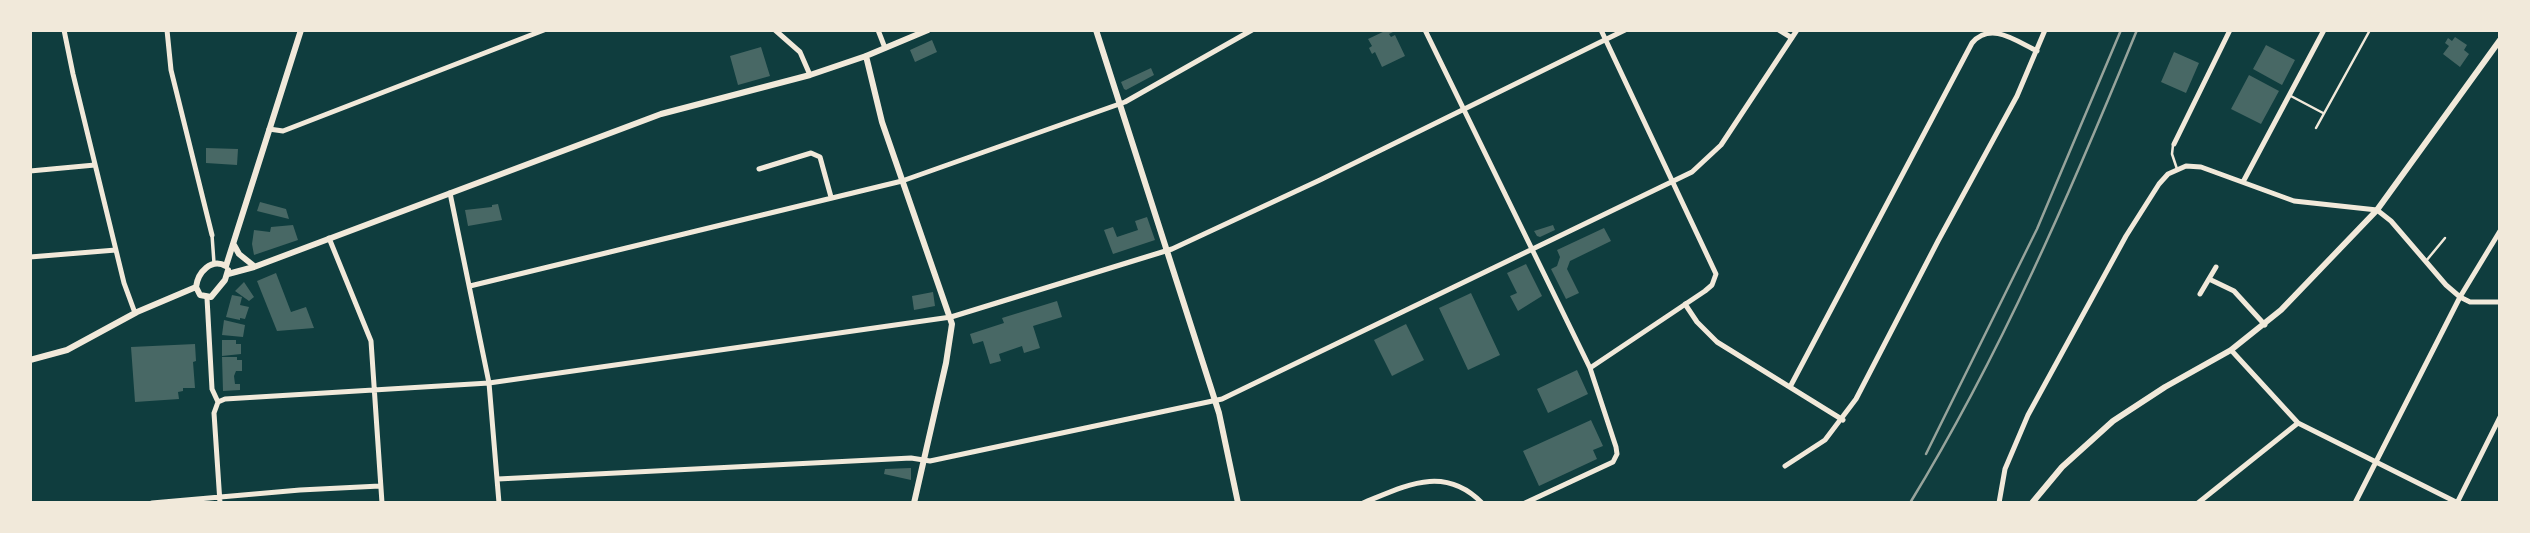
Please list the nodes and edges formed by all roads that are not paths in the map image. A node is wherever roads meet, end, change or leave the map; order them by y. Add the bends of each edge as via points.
1 (64, 30) edge
2 (167, 30) edge
3 (301, 30) edge
4 (544, 30) edge
5 (775, 30) edge
6 (878, 30) edge
7 (928, 30) edge
8 (1096, 30) edge
9 (1252, 30) edge
10 (1425, 30) edge
11 (1601, 30) edge
12 (1625, 30) edge
13 (1779, 30) edge
14 (1797, 30) edge
15 (2045, 30) edge
16 (2230, 30) edge
17 (2324, 30) edge
18 (2370, 30) edge
19 (1792, 38) junction
20 (1606, 40) junction
21 (2500, 40) edge
22 (885, 48) junction
23 (2037, 51) junction
24 (866, 56) junction
25 (810, 75) junction
26 (2289, 95) junction
27 (1120, 104) junction
28 (1463, 108) junction
29 (2323, 113) junction
30 (2316, 128) dead end
31 (269, 129) junction
32 (2174, 144) joint
33 (96, 165) junction
34 (759, 169) dead end
35 (2177, 169) junction
36 (30, 171) edge
37 (902, 181) junction
38 (2244, 182) junction
39 (1673, 183) junction
40 (450, 193) junction
41 (831, 197) junction
42 (2377, 210) junction
43 (2500, 231) edge
44 (212, 235) joint
45 (329, 238) junction
46 (2445, 239) dead end
47 (234, 245) junction
48 (1533, 249) junction
49 (116, 250) junction
50 (1166, 251) junction
51 (30, 257) edge
52 (2426, 261) junction
53 (214, 263) junction
54 (226, 266) junction
55 (254, 267) junction
56 (2216, 267) dead end
57 (228, 274) junction
58 (2209, 279) junction
59 (470, 286) junction
60 (195, 287) junction
61 (2200, 294) dead end
62 (2460, 297) junction
63 (206, 298) junction
64 (2500, 302) edge
65 (1685, 304) junction
66 (135, 313) junction
67 (951, 317) junction
68 (2265, 324) junction
69 (2231, 350) junction
70 (30, 360) edge
71 (1590, 368) junction
72 (489, 383) junction
73 (1790, 387) junction
74 (375, 389) junction
75 (1214, 401) junction
76 (218, 402) junction
77 (2500, 417) edge
78 (1843, 420) junction
79 (2298, 423) junction
80 (923, 460) junction
81 (2376, 462) junction
82 (1785, 466) dead end
83 (498, 479) junction
84 (380, 486) junction
85 (220, 500) edge
86 (152, 503) edge
87 (382, 503) edge
88 (499, 503) edge
89 (914, 503) edge
90 (1238, 503) edge
91 (1363, 503) edge
92 (1482, 503) edge
93 (1525, 503) edge
94 (1999, 503) edge
95 (2032, 503) edge
96 (2198, 503) edge
97 (2355, 503) edge
98 (2458, 503) edge

1 - 33 street
2 - 44 street via 171,70
3 - 31 street
4 - 31 street via 283,131
5 - 25 street via 800,52
6 - 22 street
7 - 22 street
8 - 27 street
9 - 27 street
10 - 28 street
11 - 20 street
12 - 20 street
13 - 19 street
14 - 19 street
15 - 23 street
16 - 32 street
17 - 26 street
18 - 29 lane
19 - 39 street via 1721,145 1702,165
20 - 28 street
20 - 39 street
21 - 42 street
22 - 24 street
23 - 73 street via 1994,32 1980,35 1972,43
23 - 78 street via 1991,147
24 - 25 street
24 - 37 street via 881,121
25 - 40 street via 661,114
26 - 29 lane
26 - 38 street
27 - 37 street
27 - 50 street
28 - 48 street
28 - 50 street
29 - 30 lane
31 - 47 street
32 - 35 lane
33 - 36 street
33 - 49 street
34 - 41 street via 811,153 820,157
35 - 38 street via 2201,167
35 - 94 street via 2159,184 2126,236 2028,415 2005,469
37 - 41 street
37 - 67 street
38 - 42 street via 2294,201
39 - 48 street
39 - 65 street via 1716,274 1711,286
40 - 45 street
40 - 59 street
41 - 59 street
42 - 52 street
42 - 68 street
43 - 62 street
44 - 53 street
45 - 55 street
45 - 74 street via 370,336
46 - 52 lane
47 - 54 street
47 - 55 street
48 - 71 street
48 - 75 street
49 - 51 street
49 - 66 street
50 - 67 street
50 - 75 street
52 - 62 street
53 - 54 street
53 - 60 street
54 - 57 street
55 - 57 street
56 - 58 street
57 - 63 street via 214,295
58 - 61 street
58 - 68 street via 2234,291
59 - 72 street
60 - 63 street
60 - 66 street
62 - 64 street via 2470,302
62 - 81 street
63 - 76 street via 212,389
65 - 71 street
65 - 73 street via 1717,342
66 - 70 street via 67,350
67 - 72 street
67 - 80 street via 946,363
68 - 69 street
69 - 79 street
69 - 95 street via 2113,421 2062,467
71 - 93 street via 1617,454 1605,467
72 - 74 street
72 - 83 street
73 - 78 street
74 - 76 street
74 - 84 street
75 - 80 street
75 - 90 street
76 - 85 street via 214,413
77 - 98 street
78 - 82 street via 1822,443
79 - 81 street
79 - 96 street
80 - 83 street
80 - 89 street
81 - 97 street
81 - 98 street
83 - 88 street
84 - 85 street
84 - 87 street
85 - 86 street
91 - 92 street via 1432,481 1461,488

